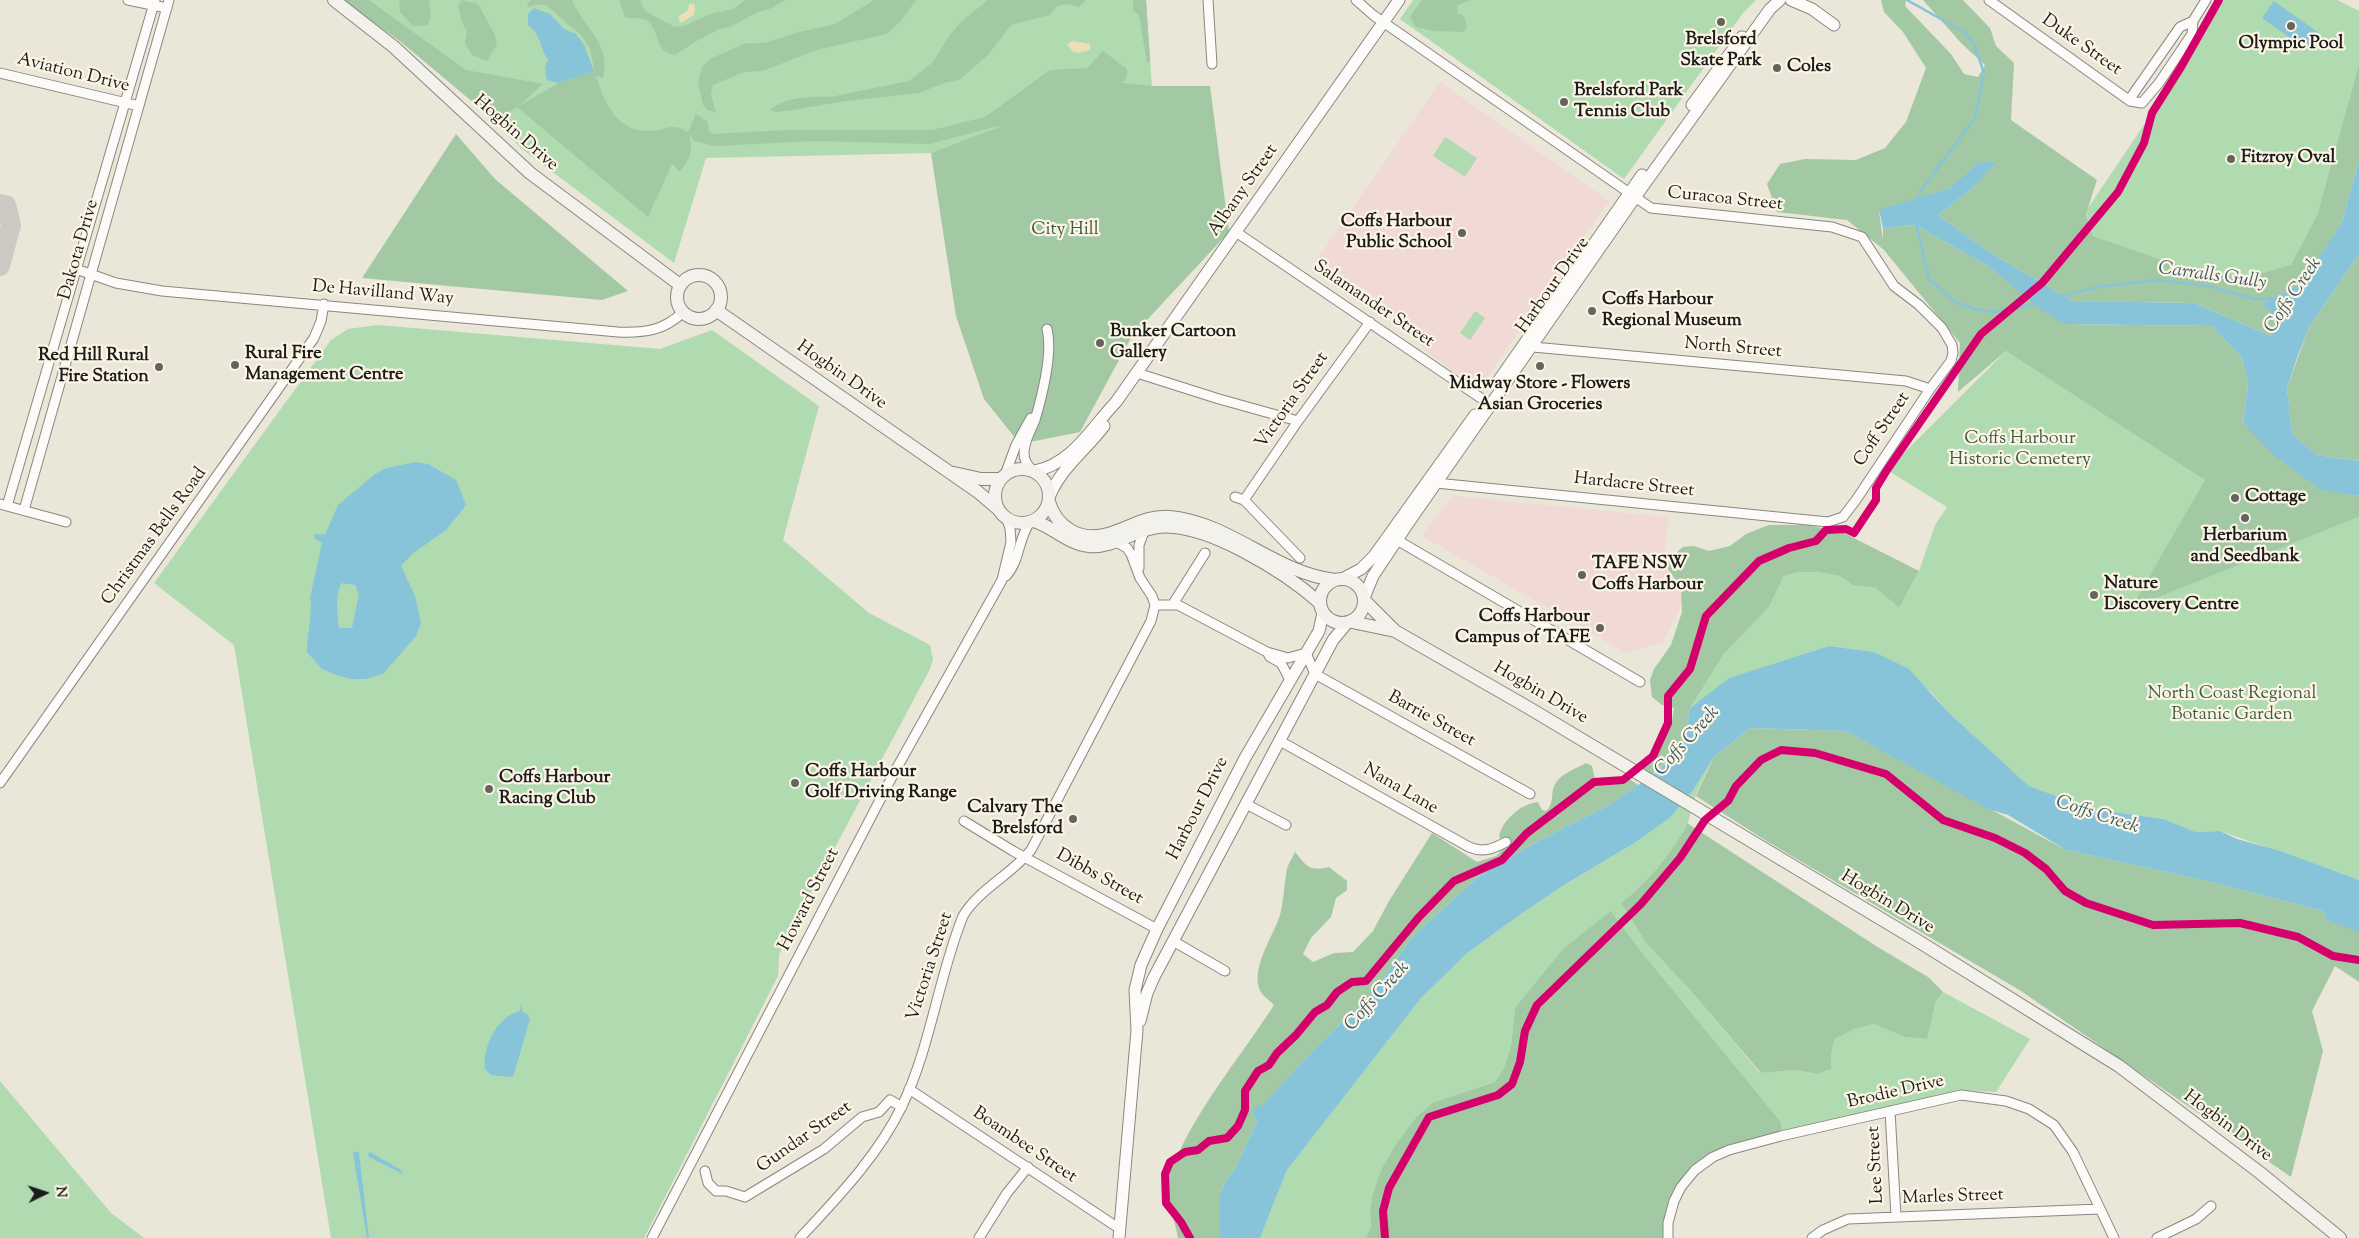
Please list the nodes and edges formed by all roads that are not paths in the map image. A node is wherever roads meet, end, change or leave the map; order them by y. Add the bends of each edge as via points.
1 (128, 0) edge
2 (334, 0) edge
3 (1208, 0) edge
4 (1356, 0) edge
5 (1400, 0) edge
6 (1768, 0) edge
7 (1780, 0) edge
8 (1791, 0) edge
9 (1989, 0) edge
10 (2201, 0) edge
11 (2206, 0) edge
12 (154, 3) edge
13 (168, 4) edge
14 (1809, 5) edge
15 (2196, 17) junction
16 (1384, 22) junction
17 (1834, 25) dead end
18 (1212, 64) dead end
19 (0, 73) edge
20 (2130, 100) junction
21 (124, 103) junction
22 (139, 106) junction
23 (1632, 196) junction
24 (1236, 232) junction
25 (76, 269) junction
26 (90, 274) junction
27 (680, 285) junction
28 (324, 304) junction
29 (716, 310) junction
30 (683, 312) junction
31 (1370, 322) junction
32 (1047, 328) dead end
33 (1952, 345) joint
34 (1533, 347) junction
35 (1137, 373) junction
36 (1930, 389) junction
37 (1116, 402) junction
38 (1488, 403) junction
39 (1037, 409) junction
40 (1298, 421) junction
41 (1033, 470) junction
42 (947, 471) junction
43 (1003, 477) junction
44 (1436, 483) junction
45 (1050, 498) junction
46 (3, 505) edge
47 (24, 510) junction
48 (1002, 513) junction
49 (66, 522) dead end
50 (1032, 522) junction
51 (1828, 522) joint
52 (1145, 529) junction
53 (1397, 540) junction
54 (1115, 542) junction
55 (1205, 553) dead end
56 (1300, 558) dead end
57 (1140, 578) junction
58 (1002, 580) junction
59 (1339, 580) junction
60 (1364, 600) junction
61 (1173, 604) junction
62 (1155, 605) junction
63 (1322, 608) junction
64 (1349, 622) junction
65 (1395, 632) junction
66 (1266, 652) junction
67 (1306, 653) junction
68 (1315, 674) junction
69 (1290, 680) junction
70 (1640, 682) dead end
71 (1280, 742) junction
72 (0, 783) edge
73 (1530, 794) dead end
74 (1246, 804) junction
75 (964, 821) dead end
76 (1286, 824) dead end
77 (1506, 842) dead end
78 (1026, 856) junction
79 (1157, 929) junction
80 (1173, 941) junction
81 (1226, 971) dead end
82 (1137, 1030) junction
83 (909, 1089) junction
84 (902, 1107) junction
85 (1890, 1111) junction
86 (1028, 1167) junction
87 (705, 1171) dead end
88 (2211, 1206) dead end
89 (2100, 1209) junction
90 (1896, 1216) junction
91 (1120, 1234) edge
92 (652, 1238) edge
93 (800, 1238) edge
94 (979, 1238) edge
95 (1668, 1238) edge
96 (1812, 1238) edge
97 (2114, 1238) edge
98 (2157, 1238) edge
99 (2340, 1238) edge

1 - 12 street
2 - 27 main road, Hogbin Drive via 394,47 530,173
3 - 18 street
4 - 16 street, Curacoa Street
5 - 16 street, Albany Street
6 - 23 street, Harbour Drive
7 - 23 street, Harbour Drive via 1770,9
8 - 14 street
9 - 20 street, Duke Street
10 - 15 street
11 - 15 street
12 - 13 street
12 - 21 street, Dakota Drive
13 - 22 street, Dakota Drive
14 - 17 street
15 - 20 street via 2180,27
15 - 20 street via 2192,34 2146,101 2136,103
16 - 23 street, Curacoa Street
16 - 24 street, Albany Street
19 - 21 street, Aviation Drive
21 - 22 street, Aviation Drive
21 - 25 street, Dakota Drive
22 - 26 street, Dakota Drive
23 - 33 street, Curacoa Street via 1658,210 1832,227 1862,237 1894,286 1942,328
23 - 34 street, Harbour Drive
23 - 38 street, Harbour Drive
24 - 31 street, Salamander Street
24 - 35 street, Albany Street
25 - 26 street, De Havilland Way
25 - 46 street, Dakota Drive
26 - 28 street, De Havilland Way via 134,288
26 - 47 street, Dakota Drive
27 - 29 main road via 695,275 709,277 720,294
27 - 30 main road via 677,296
28 - 30 street, De Havilland Way via 629,332 659,329
28 - 72 street, Christmas Bells Road via 321,322 302,357
29 - 30 main road via 700,318
29 - 42 main road, Hogbin Drive
31 - 38 street, Salamander Street
31 - 40 street, Victoria Street
32 - 39 street via 1049,344
33 - 36 street, Coff Street via 1951,361
34 - 36 street, North Street via 1906,381
34 - 38 street, Harbour Drive
35 - 37 street, Albany Street
35 - 40 street
36 - 51 street, Coff Street via 1843,518
37 - 41 street, Albany Street via 1068,455 1049,468
37 - 45 street, Albany Street via 1110,417 1088,446 1064,470
38 - 44 street, Harbour Drive
38 - 59 street, Harbour Drive via 1374,556 1362,569
39 - 41 street via 1024,452 1024,458
39 - 43 street via 1021,433
40 - 56 street, Victoria Street via 1240,499
41 - 43 main road via 1013,470
41 - 45 main road via 1046,481
42 - 43 main road, Hogbin Drive via 980,479
42 - 48 main road, Hogbin Drive
43 - 48 main road via 995,494
44 - 51 street, Hardacre Street
44 - 53 street, Harbour Drive
45 - 50 main road via 1046,510
45 - 59 main road via 1057,520 1082,535 1108,534 1154,518 1182,519 1226,533 1304,575
46 - 47 street
47 - 49 street
48 - 50 main road via 1013,522
48 - 58 street, Howard Street via 1010,528 1011,542
50 - 54 main road via 1050,526 1081,545
50 - 58 street, Howard Street via 1013,566
52 - 54 main road
52 - 57 street via 1139,545
52 - 63 main road via 1171,526 1214,538 1285,576
53 - 60 street, Harbour Drive via 1372,576
53 - 70 street
54 - 57 street via 1127,548
55 - 61 street
57 - 62 street
58 - 92 street, Howard Street via 894,772
59 - 60 main road via 1354,583
59 - 63 main road via 1324,589
60 - 64 main road via 1361,614
60 - 65 main road, Hogbin Drive
61 - 62 street
61 - 66 street
62 - 78 street, Victoria Street via 1152,621
63 - 64 main road via 1334,622
63 - 67 street, Harbour Drive via 1318,631
64 - 65 main road, Hogbin Drive
64 - 68 street, Harbour Drive via 1334,640
65 - 99 main road, Hogbin Drive via 1626,765 2119,1066
66 - 67 street via 1288,658
66 - 69 street via 1281,663
67 - 68 street
67 - 69 street, Harbour Drive
68 - 71 street, Harbour Drive
68 - 73 street, Barrie Street
69 - 79 street, Harbour Drive via 1245,758
71 - 74 street, Harbour Drive
71 - 77 street, Nana Lane via 1478,852
74 - 76 street
74 - 80 street, Harbour Drive
75 - 78 street, Dibbs Street
78 - 79 street, Dibbs Street
78 - 83 street, Victoria Street via 970,905 963,916
79 - 82 street, Harbour Drive via 1141,965 1135,990
80 - 81 street
80 - 82 street, Harbour Drive via 1147,993
82 - 91 street, Harbour Drive
83 - 84 street, Victoria Street
83 - 86 street, Boambee Street
84 - 87 street, Gundar Street via 890,1100 879,1112 862,1117 824,1149 745,1197 716,1191 708,1184
84 - 93 street, Victoria Street via 879,1146
85 - 89 street, Brodie Drive via 1961,1095 2006,1101 2029,1109 2054,1124 2073,1152
85 - 90 street, Lee Street
85 - 95 street, Brodie Drive via 1713,1156 1694,1170 1681,1188 1668,1223
86 - 91 street, Boambee Street
86 - 94 street
88 - 98 street via 2196,1219
89 - 90 street, Marles Street
89 - 97 street, Brodie Drive
90 - 96 street, Marles Street via 1848,1219

